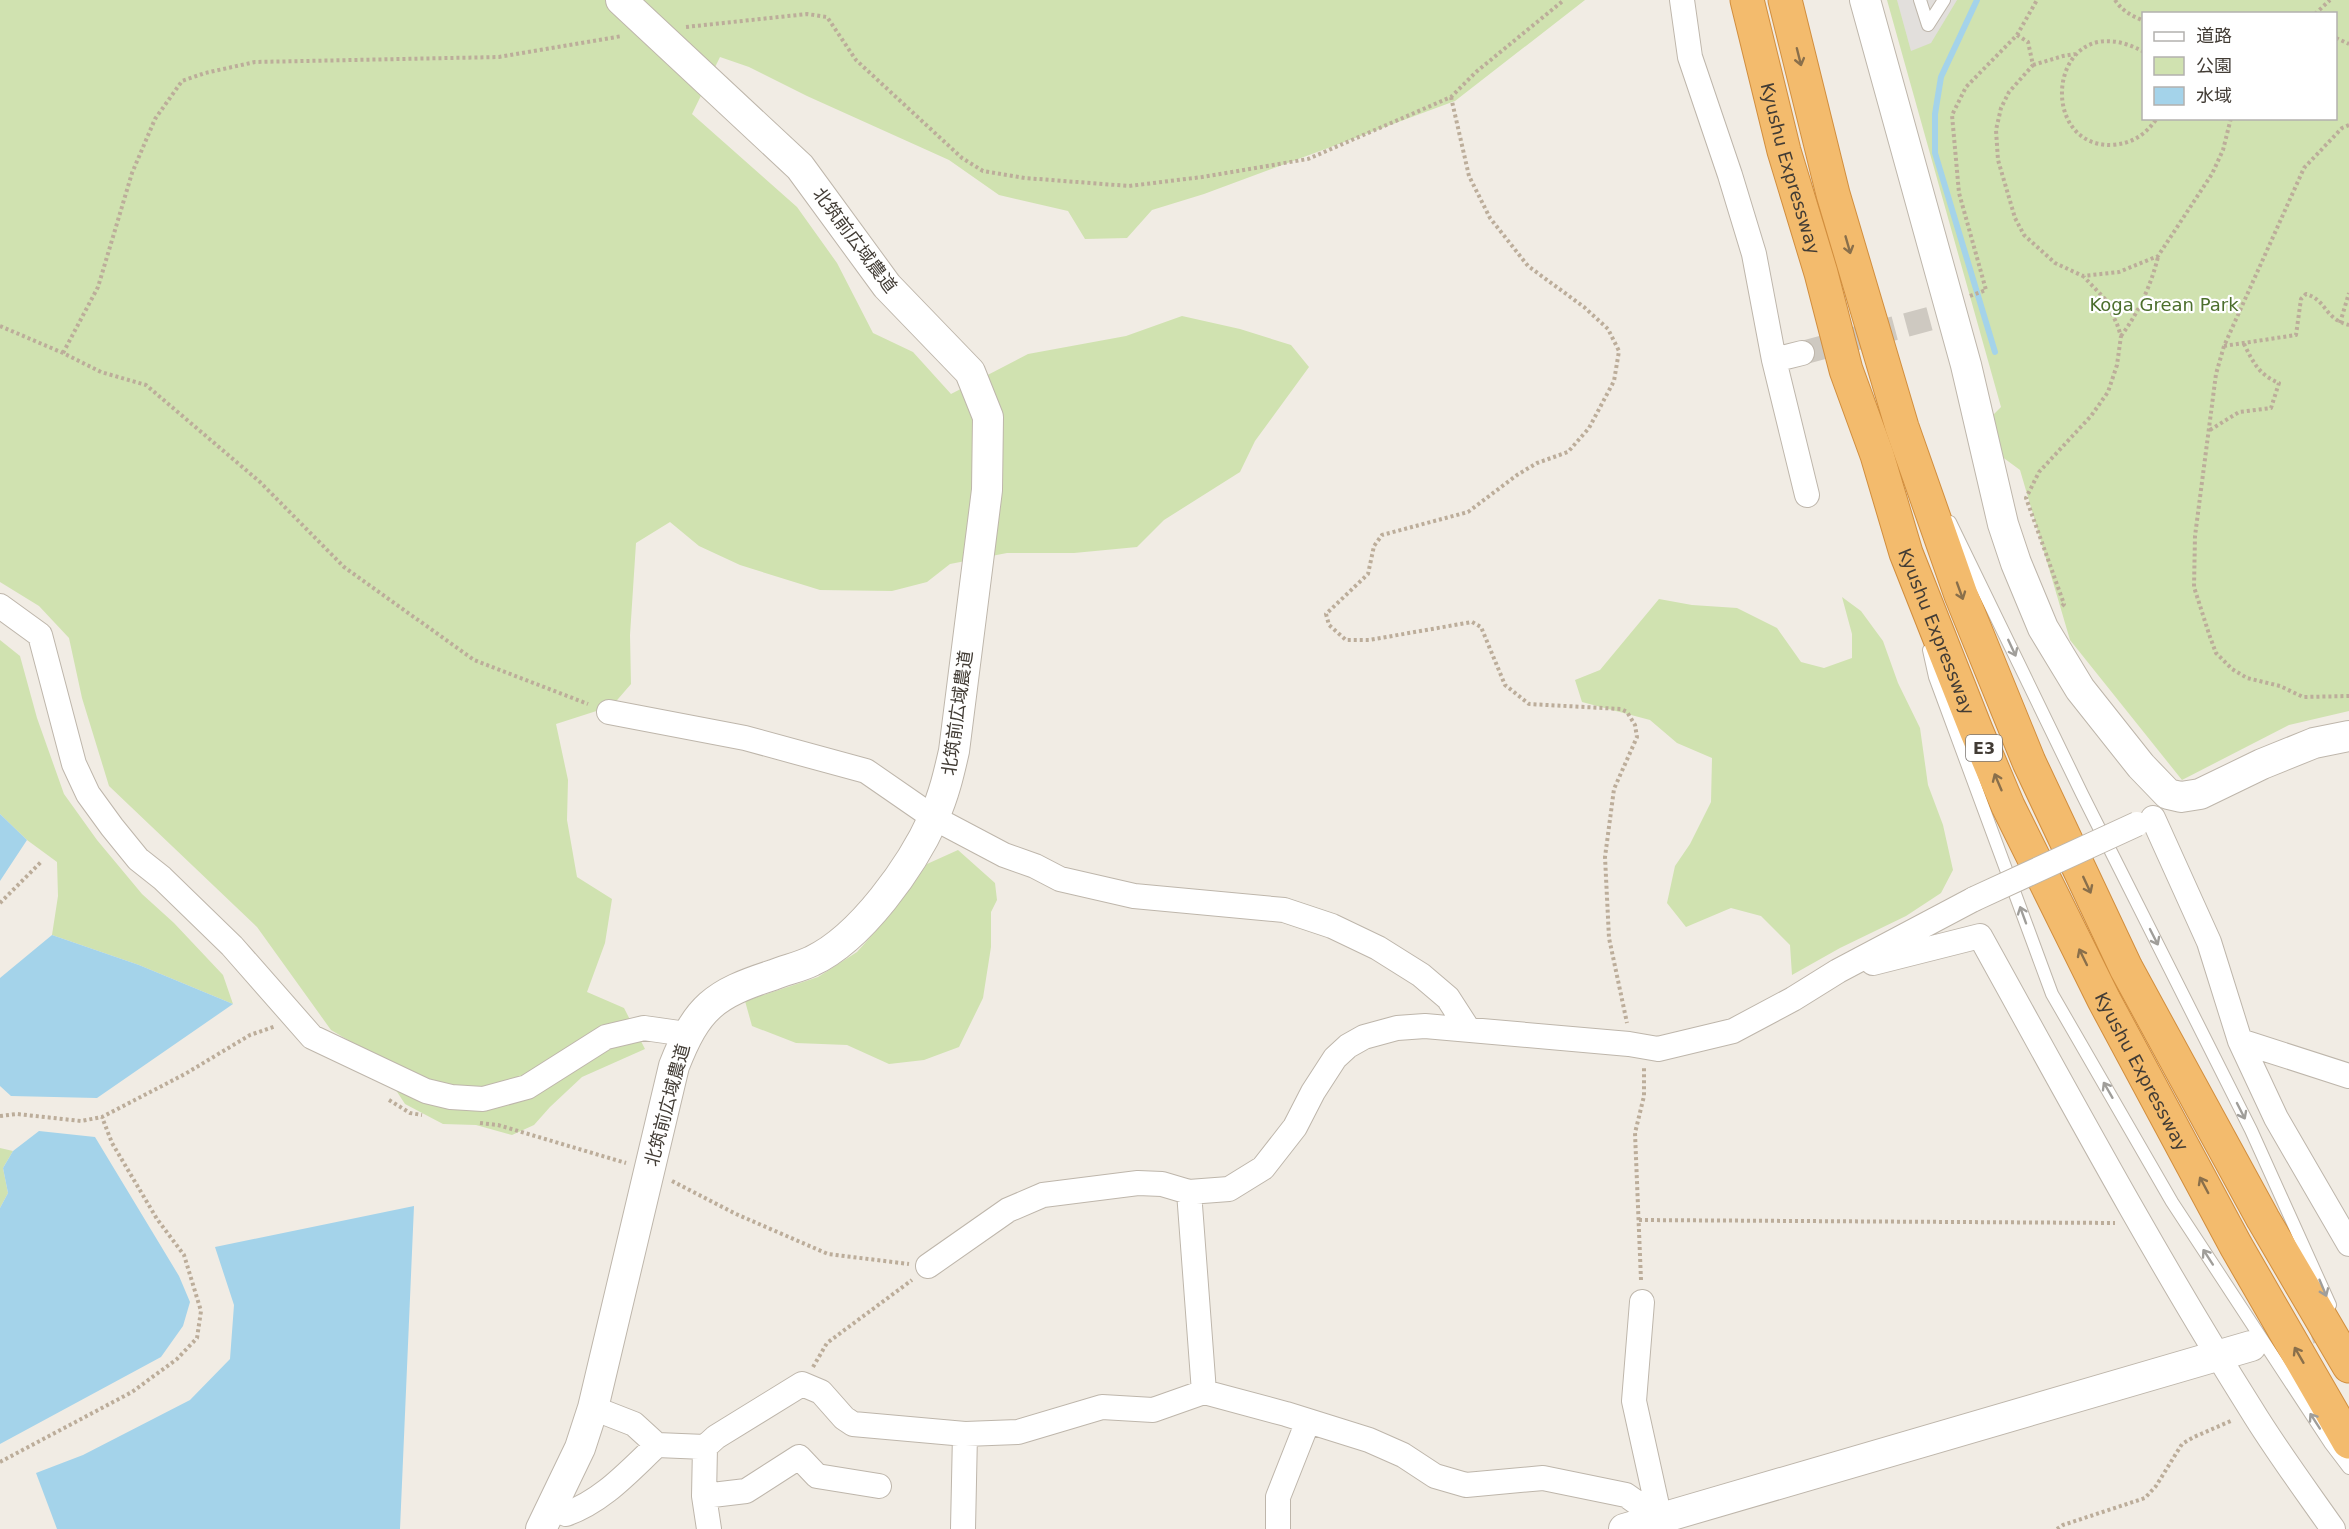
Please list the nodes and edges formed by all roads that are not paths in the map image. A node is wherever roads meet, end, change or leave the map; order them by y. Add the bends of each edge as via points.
1 (621, 0) edge
2 (1682, 0) edge
3 (1747, 0) edge
4 (1785, 0) edge
5 (1865, 0) edge
6 (1920, 0) edge
7 (1944, 0) edge
8 (1802, 353) tunnel mouth
9 (1774, 360) junction
10 (1902, 427) junction
11 (1806, 495) dead end
12 (1906, 553) junction
13 (0, 606) edge
14 (609, 712) road end
15 (2349, 736) edge
16 (2153, 812) junction
17 (934, 818) junction
18 (1838, 971) junction
19 (1468, 1029) junction
20 (686, 1034) junction
21 (2240, 1041) junction
22 (2349, 1076) edge
23 (1189, 1192) junction
24 (2349, 1244) edge
25 (928, 1266) road end
26 (1642, 1302) road end
27 (2251, 1346) tunnel mouth
28 (2349, 1351) edge
29 (2218, 1356) junction
30 (2349, 1366) edge
31 (1204, 1392) junction
32 (593, 1408) junction
33 (1308, 1421) junction
34 (965, 1434) junction
35 (2349, 1443) edge
36 (657, 1445) junction
37 (705, 1447) junction
38 (2349, 1468) edge
39 (879, 1486) dead end
40 (704, 1496) junction
41 (546, 1518) edge
42 (1660, 1519) junction
43 (709, 1529) edge
44 (963, 1529) edge
45 (1278, 1529) edge
46 (1624, 1529) edge
47 (2332, 1529) edge

1 - 17 street, 北筑前広域農道 via 800,167 887,286 970,372 980,394 988,417 987,490 954,751
2 - 9 street via 1690,57 1754,254
3 - 12 highway, Kyushu Expressway / E3 via 1784,151 1846,370 1877,454
4 -> 10 highway, Kyushu Expressway / E3 via 1833,194
5 - 16 street via 1966,365 2003,524 2043,628 2096,711 2141,766
6 - 7 lane via 1928,25
8 - 9 street
9 - 11 street
10 -> 28 lane via 2251,1130
10 -> 30 highway, Kyushu Expressway / E3 via 1961,595 2029,762 2126,968 2263,1219
35 -> 12 highway, Kyushu Expressway / E3 via 2236,1246 2104,1000 2008,806
38 -> 12 lane via 2172,1202 2052,994 1935,676
13 - 20 street via 40,635 74,764 88,794 138,859 232,946 312,1037 426,1091 483,1099 526,1087 606,1037 644,1028
14 - 17 street via 746,738 866,771
15 - 16 street via 2314,743 2200,794 2181,796
16 - 18 street, bridge
16 - 21 street via 2210,942
17 - 19 street via 1060,879 1134,897 1284,910 1332,926 1421,975 1448,998
17 - 20 street, 北筑前広域農道 via 905,869 875,908 838,944 812,961 723,994
18 - 19 street via 1733,1031 1658,1049
18 - 29 street via 1980,936 2139,1223
19 - 23 street via 1396,1028 1348,1046 1335,1058 1295,1127 1263,1168 1228,1189
20 - 32 street, 北筑前広域農道 via 674,1066
21 - 22 street
21 - 24 street via 2276,1118
23 - 25 street via 1162,1184 1138,1183 1043,1195 1008,1210
23 - 31 street
26 - 42 street via 1634,1401
27 - 29 street
29 - 42 street
29 - 47 street
31 - 33 street
31 - 34 street via 1153,1410 1102,1407 1018,1432
32 - 36 street via 634,1424
32 - 41 street, 北筑前広域農道 via 580,1448
33 - 42 street via 1369,1440 1403,1455 1435,1476 1466,1485 1543,1478 1626,1495
33 - 45 street via 1278,1497
34 - 37 street via 853,1424 821,1392 802,1384
34 - 44 street
36 - 37 street
36 - 41 street via 584,1508
37 - 40 street
39 - 40 street via 817,1476 799,1457 746,1491
40 - 43 street
42 - 46 street

